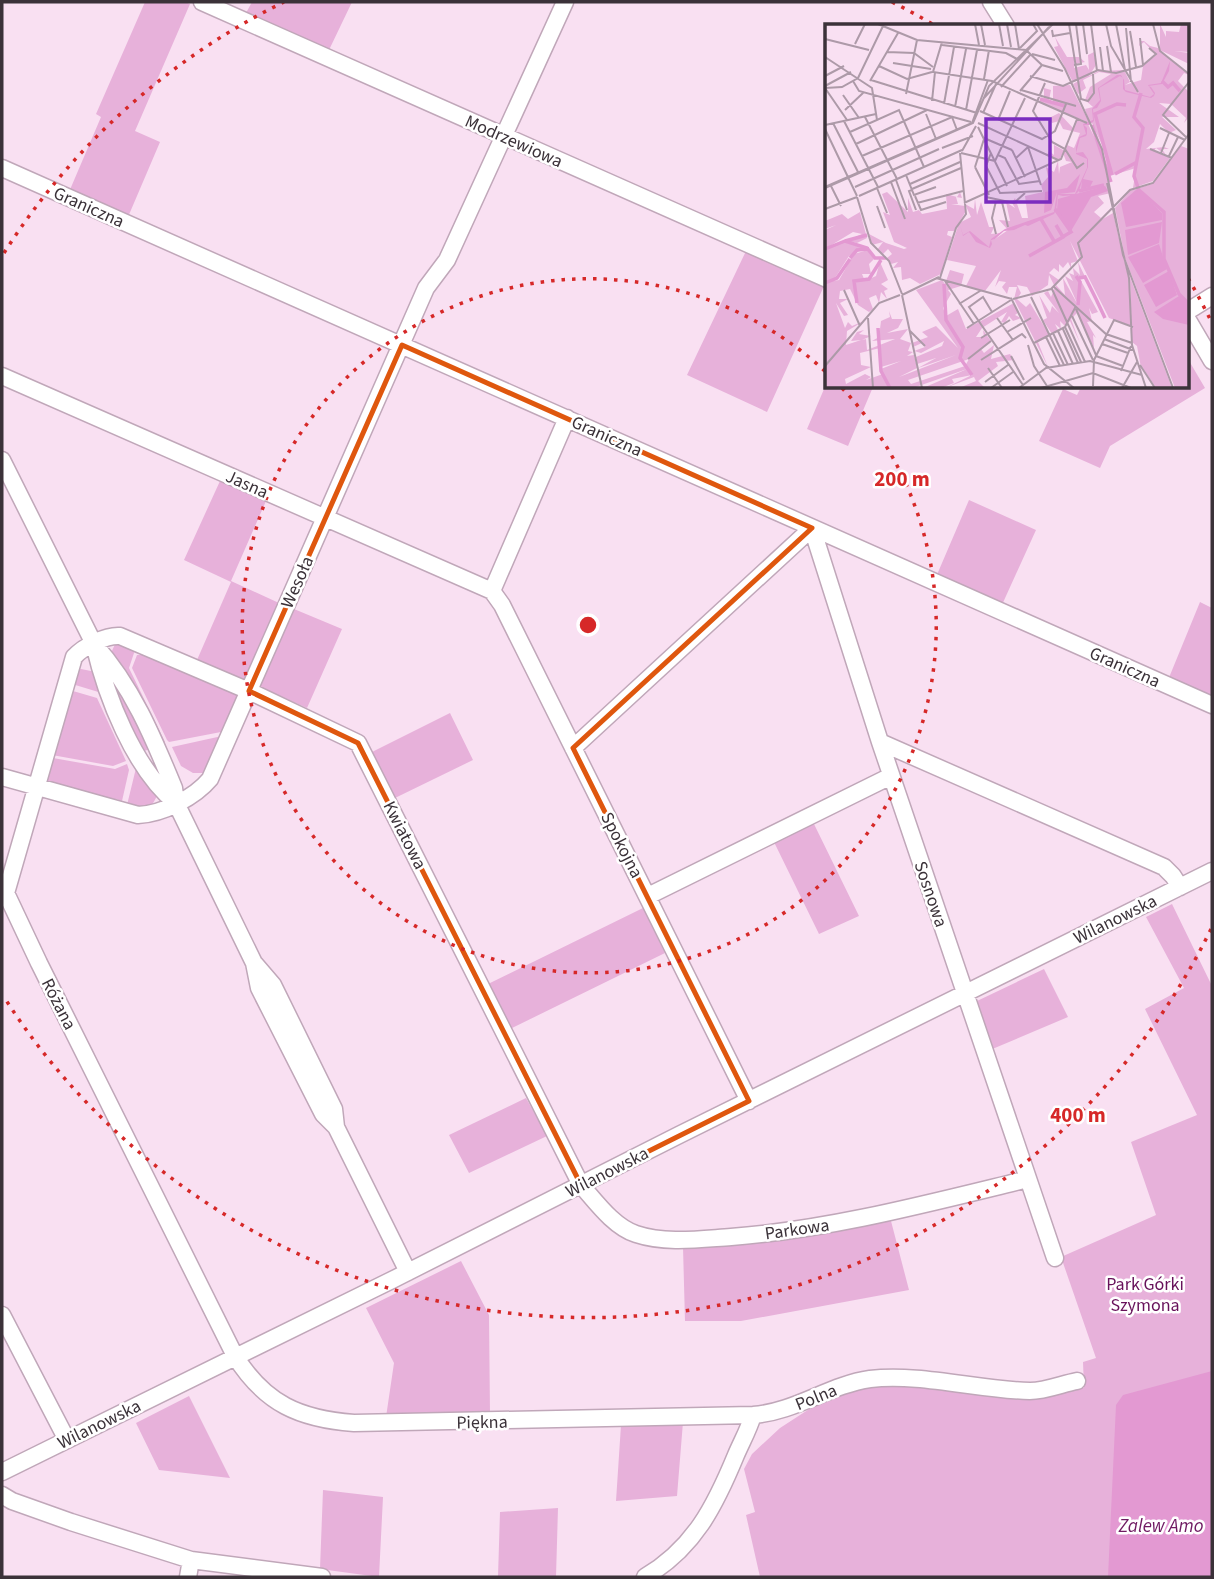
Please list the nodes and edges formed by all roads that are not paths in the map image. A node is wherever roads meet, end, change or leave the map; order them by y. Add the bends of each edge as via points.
1 (202, 2) edge
2 (243, 2) edge
3 (565, 2) edge
4 (991, 2) edge
5 (236, 17) junction
6 (1005, 24) edge
7 (503, 136) junction
8 (2, 168) edge
9 (825, 278) edge
10 (1212, 296) edge
11 (1190, 310) edge
12 (1190, 323) edge
13 (402, 345) junction
14 (1212, 361) edge
15 (2, 376) edge
16 (567, 418) junction
17 (2, 460) edge
18 (325, 518) junction
19 (812, 528) junction
20 (492, 591) junction
21 (133, 641) junction
22 (94, 644) junction
23 (106, 666) junction
24 (67, 677) junction
25 (249, 691) junction
26 (1212, 705) edge
27 (880, 743) junction
28 (573, 747) junction
29 (891, 776) junction
30 (2, 777) edge
31 (36, 786) junction
32 (176, 803) junction
33 (1212, 871) edge
34 (1180, 887) junction
35 (648, 896) junction
36 (965, 995) junction
37 (750, 1101) junction
38 (1028, 1179) junction
39 (581, 1185) junction
40 (1055, 1258) dead end
41 (408, 1272) junction
42 (2, 1315) edge
43 (236, 1356) junction
44 (1077, 1381) dead end
45 (753, 1415) junction
46 (67, 1440) junction
47 (2, 1472) edge
48 (2, 1495) edge
49 (191, 1560) junction
50 (188, 1577) edge
51 (314, 1577) edge
52 (645, 1577) edge

1 - 5 street, Modrzewiowa
2 - 5 street
3 - 7 street, Wesoła
4 - 6 street
5 - 7 street, Modrzewiowa
7 - 9 street, Modrzewiowa
7 - 13 street, Wesoła via 447,260 426,288
8 - 13 street, Graniczna
10 - 11 street
12 - 14 street
13 - 16 street, Graniczna
13 - 18 street, Wesoła
15 - 18 street, Jasna
16 - 19 street, Graniczna
16 - 20 street
17 - 22 street
18 - 20 street, Jasna
18 - 25 street, Wesoła
19 - 26 street, Graniczna
19 - 27 street, Sosnowa
19 - 28 street
20 - 28 street, Spokojna
21 - 22 street, Kwiatowa via 115,635
21 - 23 street via 118,649
21 - 25 street, Kwiatowa
22 - 23 street
22 - 24 street, Różana via 76,654
23 - 24 street via 78,665
23 - 32 street via 132,695 174,788
24 - 31 street, Różana
25 - 32 street, Wesoła via 210,779 202,789
25 - 39 street, Kwiatowa via 358,743
27 - 29 street, Sosnowa
27 - 34 street via 1164,867
28 - 35 street, Spokojna
29 - 35 street
29 - 36 street, Sosnowa
30 - 31 street, Wesoła
31 - 32 street, Wesoła via 138,815
31 - 43 street, Różana via 6,893
32 - 41 street via 254,962 273,985 293,1039 334,1110 336,1127
33 - 34 street, Wilanowska
34 - 36 street, Wilanowska
35 - 37 street, Spokojna
36 - 37 street, Wilanowska
36 - 38 street, Sosnowa
37 - 39 street, Wilanowska
38 - 39 street, Parkowa via 875,1217 781,1233 693,1240 633,1234
38 - 40 street, Sosnowa
39 - 41 street, Wilanowska
41 - 43 street, Wilanowska
42 - 46 street
43 - 45 street, Piękna via 275,1402 326,1421 391,1424
43 - 46 street, Wilanowska
44 - 45 street, Polna via 1033,1391 872,1379 781,1411
45 - 52 street via 706,1518 676,1555
46 - 47 street, Wilanowska
48 - 49 street
49 - 50 street
49 - 51 street

